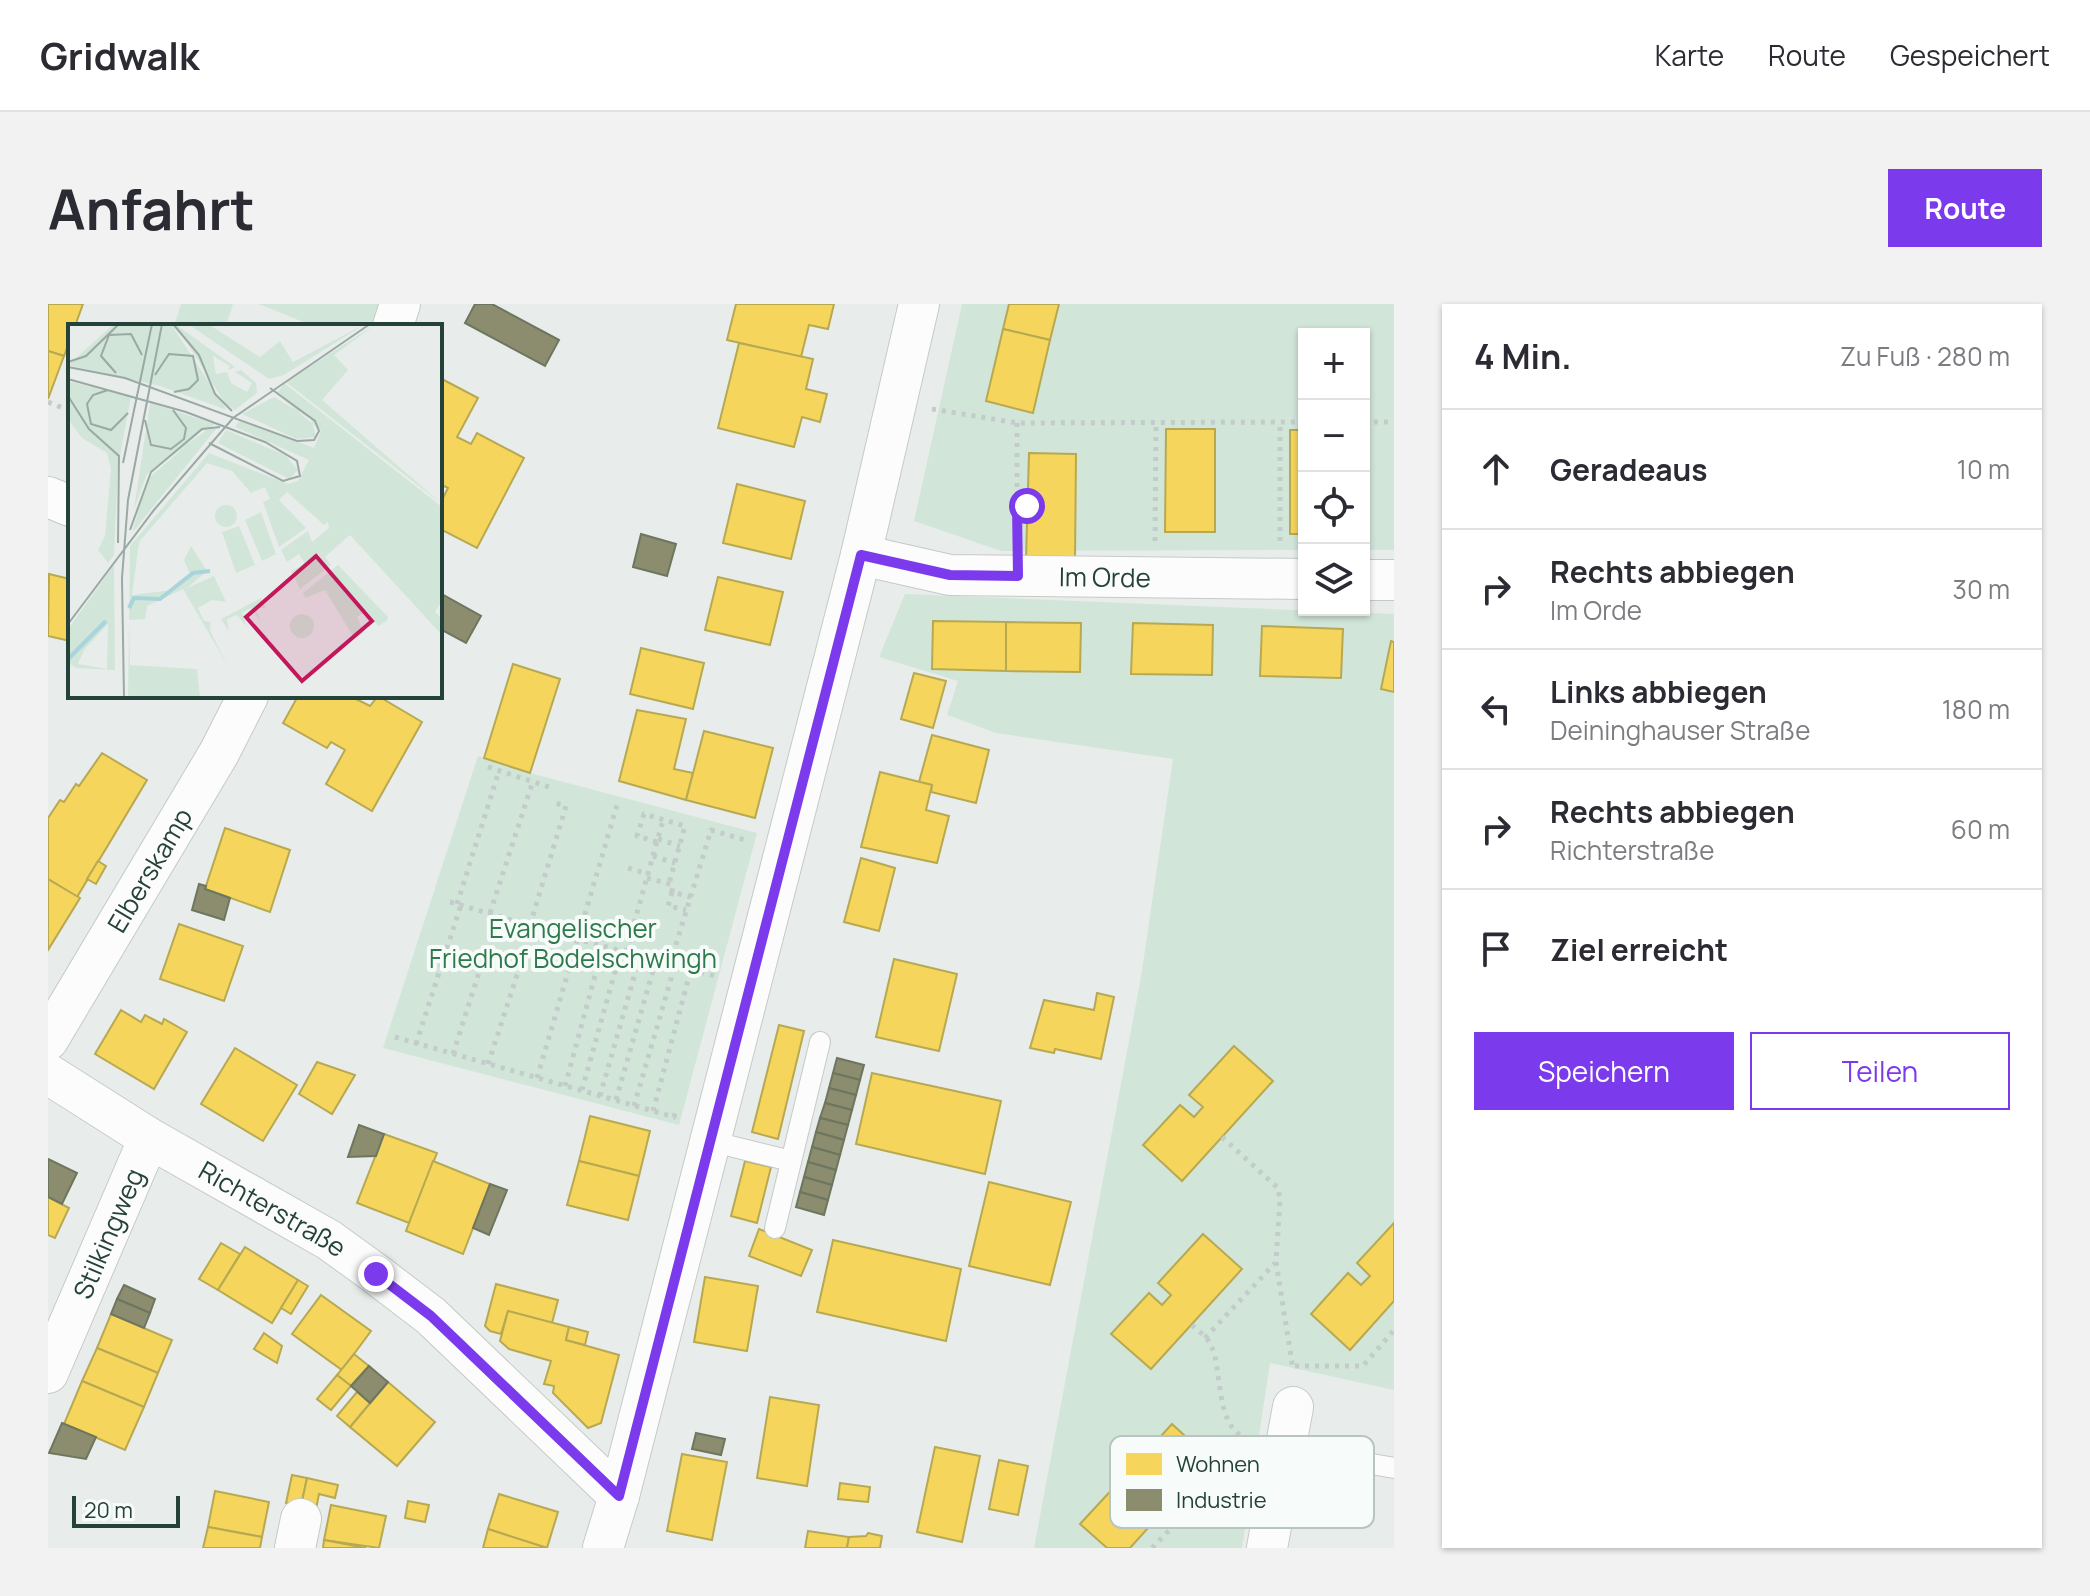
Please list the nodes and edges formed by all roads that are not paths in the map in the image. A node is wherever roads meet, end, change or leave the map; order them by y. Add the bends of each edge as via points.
1 (400, 304) edge
2 (919, 304) edge
3 (394, 324) edge
4 (48, 497) edge
5 (68, 505) edge
6 (861, 555) junction
7 (1291, 579) edge
8 (1370, 580) edge
9 (1394, 580) edge
10 (247, 698) edge
11 (48, 1040) edge
12 (820, 1042) dead end
13 (48, 1074) edge
14 (149, 1138) junction
15 (710, 1141) junction
16 (791, 1161) junction
17 (775, 1228) dead end
18 (48, 1373) edge
19 (1293, 1407) road end
20 (1288, 1436) edge
21 (1374, 1464) edge
22 (1394, 1468) edge
23 (619, 1496) junction
24 (1271, 1528) edge
25 (606, 1548) edge
26 (1267, 1548) edge

1 - 3 street
2 - 6 street
4 - 5 street
6 - 7 street, Im Orde via 950,575
6 - 15 street
8 - 9 street
10 - 11 street, Elberskamp
12 - 16 lane
13 - 14 street, Richterstraße
14 - 18 street, Stilkingweg
14 - 23 street, Richterstraße via 329,1240 387,1282 431,1316
15 - 16 lane
15 - 23 street
16 - 17 lane
19 - 20 street
21 - 22 lane
23 - 25 street
24 - 26 street

